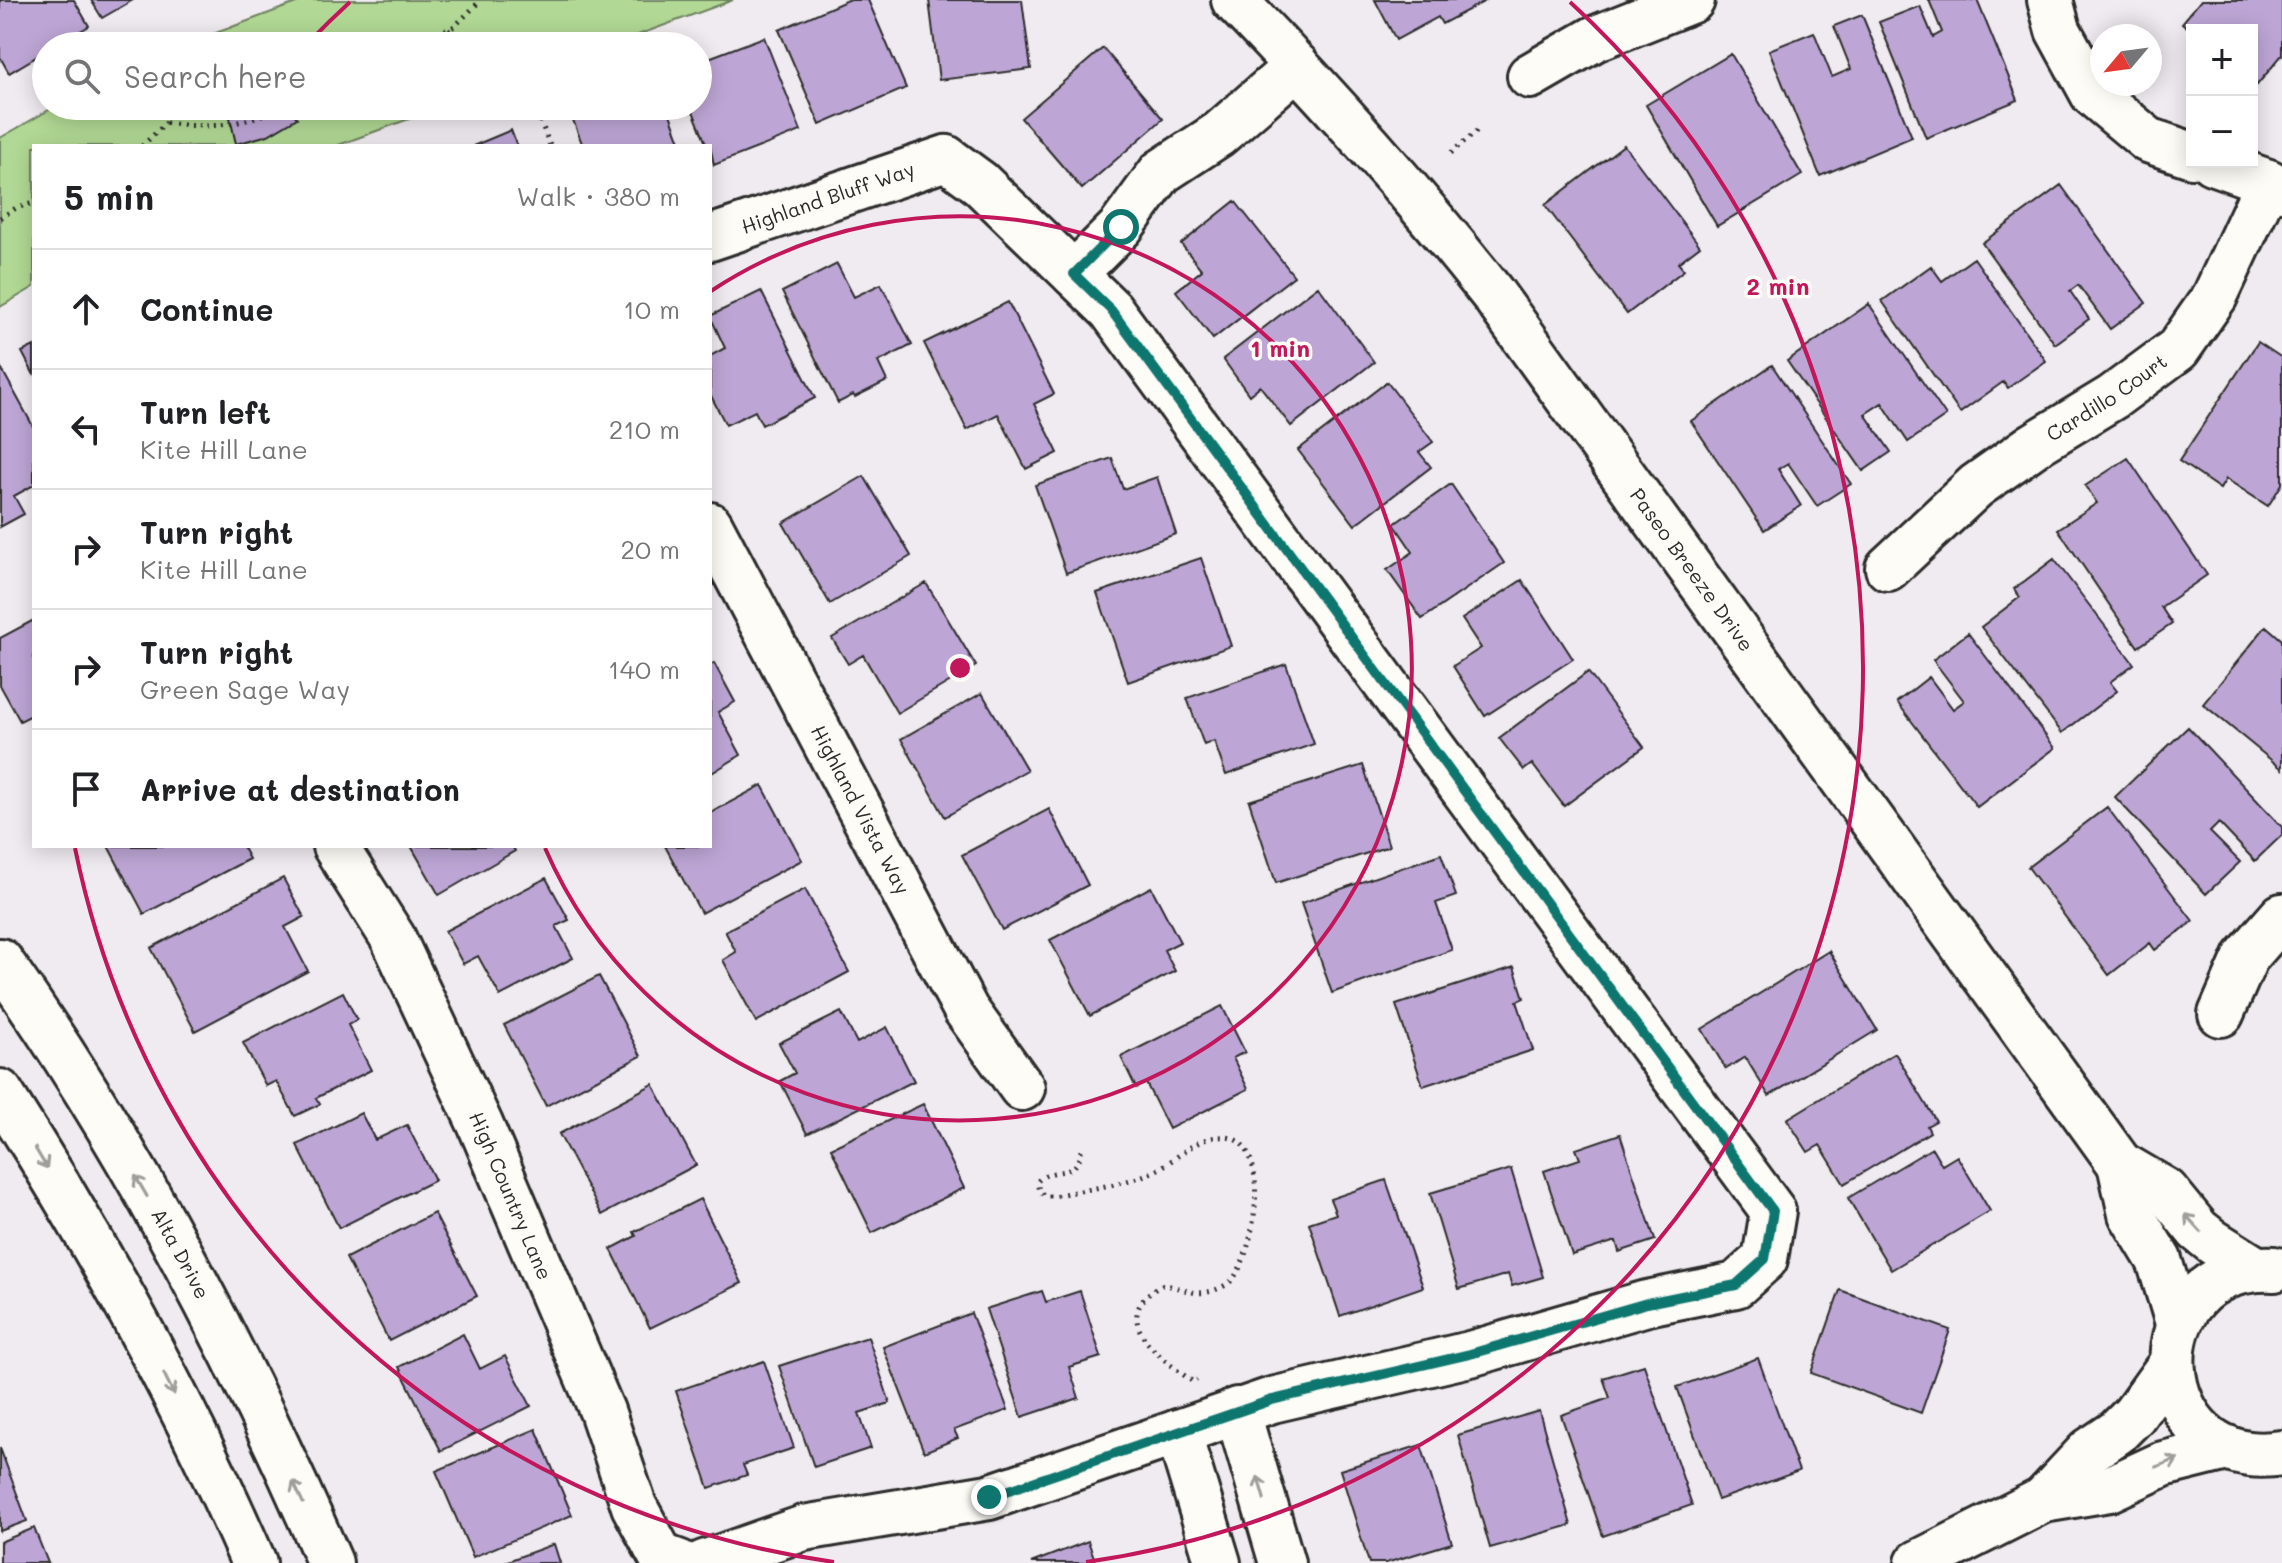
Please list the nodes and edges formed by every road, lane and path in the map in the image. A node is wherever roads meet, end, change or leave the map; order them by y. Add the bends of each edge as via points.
1 (481, 0) edge
2 (1234, 0) edge
3 (1692, 0) edge
4 (2050, 0) edge
5 (448, 30) junction
6 (443, 32) edge
7 (451, 32) edge
8 (1297, 66) junction
9 (1530, 76) dead end
10 (168, 120) edge
11 (249, 120) edge
12 (540, 120) edge
13 (166, 123) junction
14 (1481, 127) dead end
15 (144, 144) edge
16 (549, 144) edge
17 (1451, 153) dead end
18 (2186, 153) edge
19 (2228, 168) edge
20 (2275, 185) edge
21 (32, 204) edge
22 (0, 218) edge
23 (712, 237) edge
24 (1074, 274) junction
25 (712, 529) edge
26 (1888, 568) dead end
27 (336, 848) edge
28 (2282, 916) edge
29 (0, 961) edge
30 (2221, 1014) dead end
31 (1022, 1088) dead end
32 (0, 1092) edge
33 (1081, 1150) dead end
34 (2120, 1164) junction
35 (2269, 1270) edge
36 (2178, 1323) junction
37 (2170, 1365) junction
38 (1203, 1378) dead end
39 (1237, 1410) junction
40 (1178, 1432) junction
41 (2227, 1448) junction
42 (2278, 1457) edge
43 (2043, 1500) junction
44 (671, 1560) edge
45 (254, 1563) edge
46 (330, 1563) edge
47 (704, 1563) edge
48 (1218, 1563) edge
49 (1282, 1563) edge
50 (1918, 1563) edge

1 - 5 path
2 - 8 street, Paseo Breeze Drive
3 - 9 street via 1594,39
4 - 18 street via 2058,30 2093,94 2148,140
5 - 6 path
5 - 7 path
8 - 24 street via 1219,134 1161,172 1109,243
8 - 34 street, Paseo Breeze Drive via 1423,205 1492,293
10 - 13 path
11 - 13 path via 194,127
12 - 16 path
13 - 15 path
14 - 17 path
19 - 20 street
20 - 26 street, Cardillo Court via 2215,296 2178,349 1976,486
21 - 22 path
23 - 24 street, Highland Bluff Way via 946,158 980,183
24 - 39 street via 1111,310 1773,1211 1765,1259 1736,1285 1647,1303 1470,1354
25 - 31 street, Highland Vista Way via 966,1010
27 - 44 street, High Country Lane via 393,938 480,1124 602,1411 634,1506
28 - 30 street via 2246,957
46 -> 29 street, Alta Drive via 253,1396 168,1234 101,1117
32 -> 45 street via 126,1302
33 - 38 path via 1074,1168 1042,1176 1039,1191 1054,1196 1142,1176 1213,1137 1236,1139 1253,1160 1252,1221 1241,1266 1231,1281 1190,1294 1162,1285 1143,1300 1138,1312 1143,1341 1193,1382
35 -> 34 street, Paseo Breeze Drive via 2213,1242 2166,1191
34 - 36 street, Paseo Breeze Drive via 2131,1214 2159,1260
35 - 36 street via 2232,1274 2210,1285
36 - 37 street
37 - 41 street via 2173,1386 2187,1414
37 - 43 street via 2134,1415 2089,1451
39 - 40 street
49 -> 39 street
40 - 47 street via 989,1497 804,1528
40 - 48 street
41 - 42 street
43 -> 41 street via 2109,1489 2163,1464
43 - 50 street

